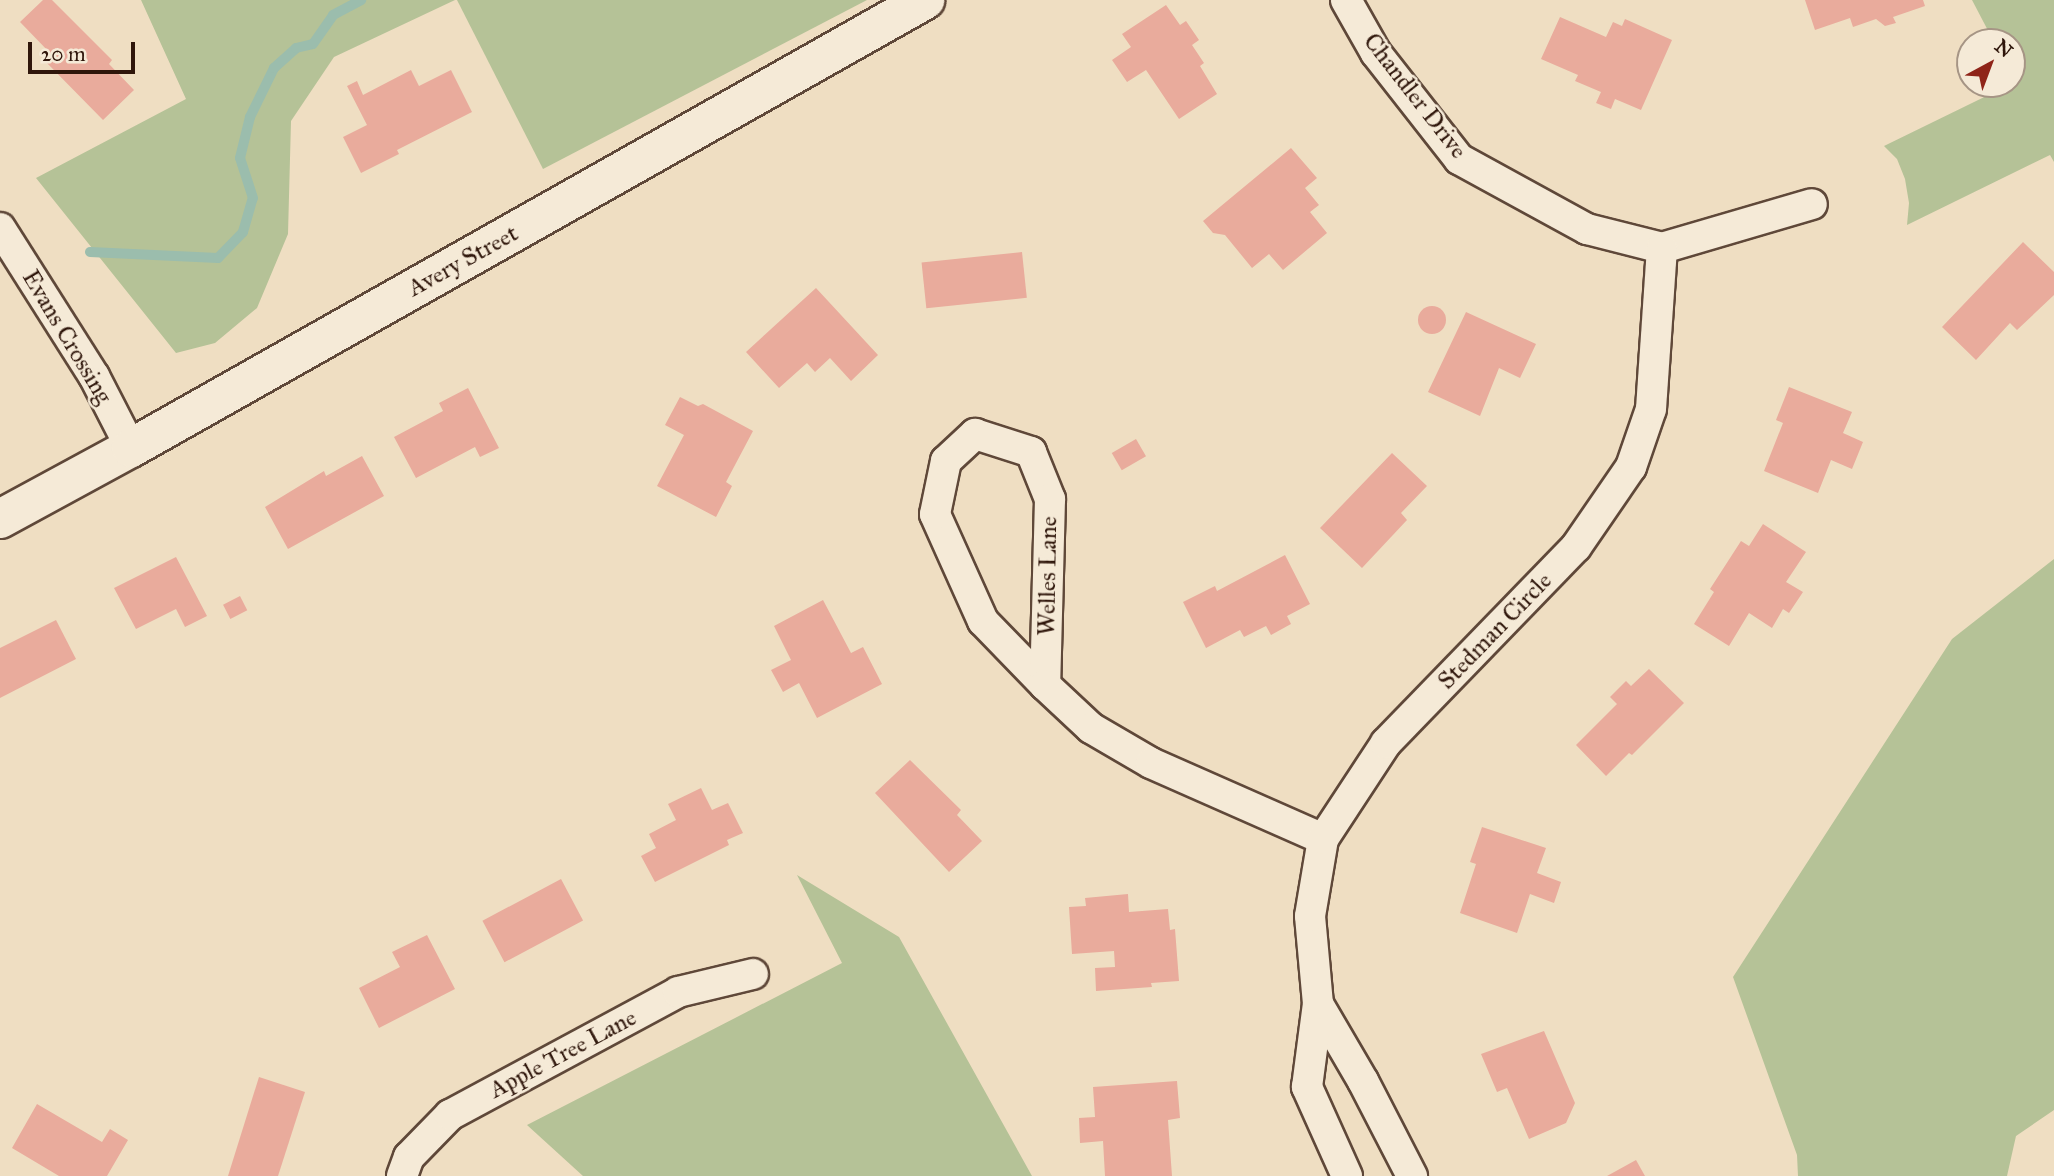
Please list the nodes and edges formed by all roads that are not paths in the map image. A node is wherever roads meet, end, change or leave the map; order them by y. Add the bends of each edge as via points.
1 (925, 0) edge
2 (1346, 0) edge
3 (1812, 204) dead end
4 (0, 228) edge
5 (1662, 248) junction
6 (131, 449) junction
7 (0, 519) edge
8 (1045, 685) junction
9 (1323, 839) junction
10 (753, 974) dead end
11 (1318, 1004) junction
12 (402, 1176) edge
13 (1347, 1176) edge
14 (1412, 1176) edge

1 - 6 main road, Avery Street
2 - 5 street, Chandler Drive via 1376,53 1459,159 1587,229
3 - 5 street
4 - 6 street, Evans Crossing via 94,376
5 - 9 street, Stedman Circle via 1651,409 1631,467 1577,547 1386,743
6 - 7 main road, Avery Street
8 - 8 street, Welles Lane via 1050,499 1031,452 975,434 946,461 935,514 983,621
8 - 9 street, Welles Lane via 1091,728 1152,763
9 - 11 street, Stedman Circle via 1310,916
10 - 12 street, Apple Tree Lane via 678,992 450,1115 409,1157
11 - 13 street, Stedman Circle via 1307,1087
11 - 14 street, Stedman Circle

